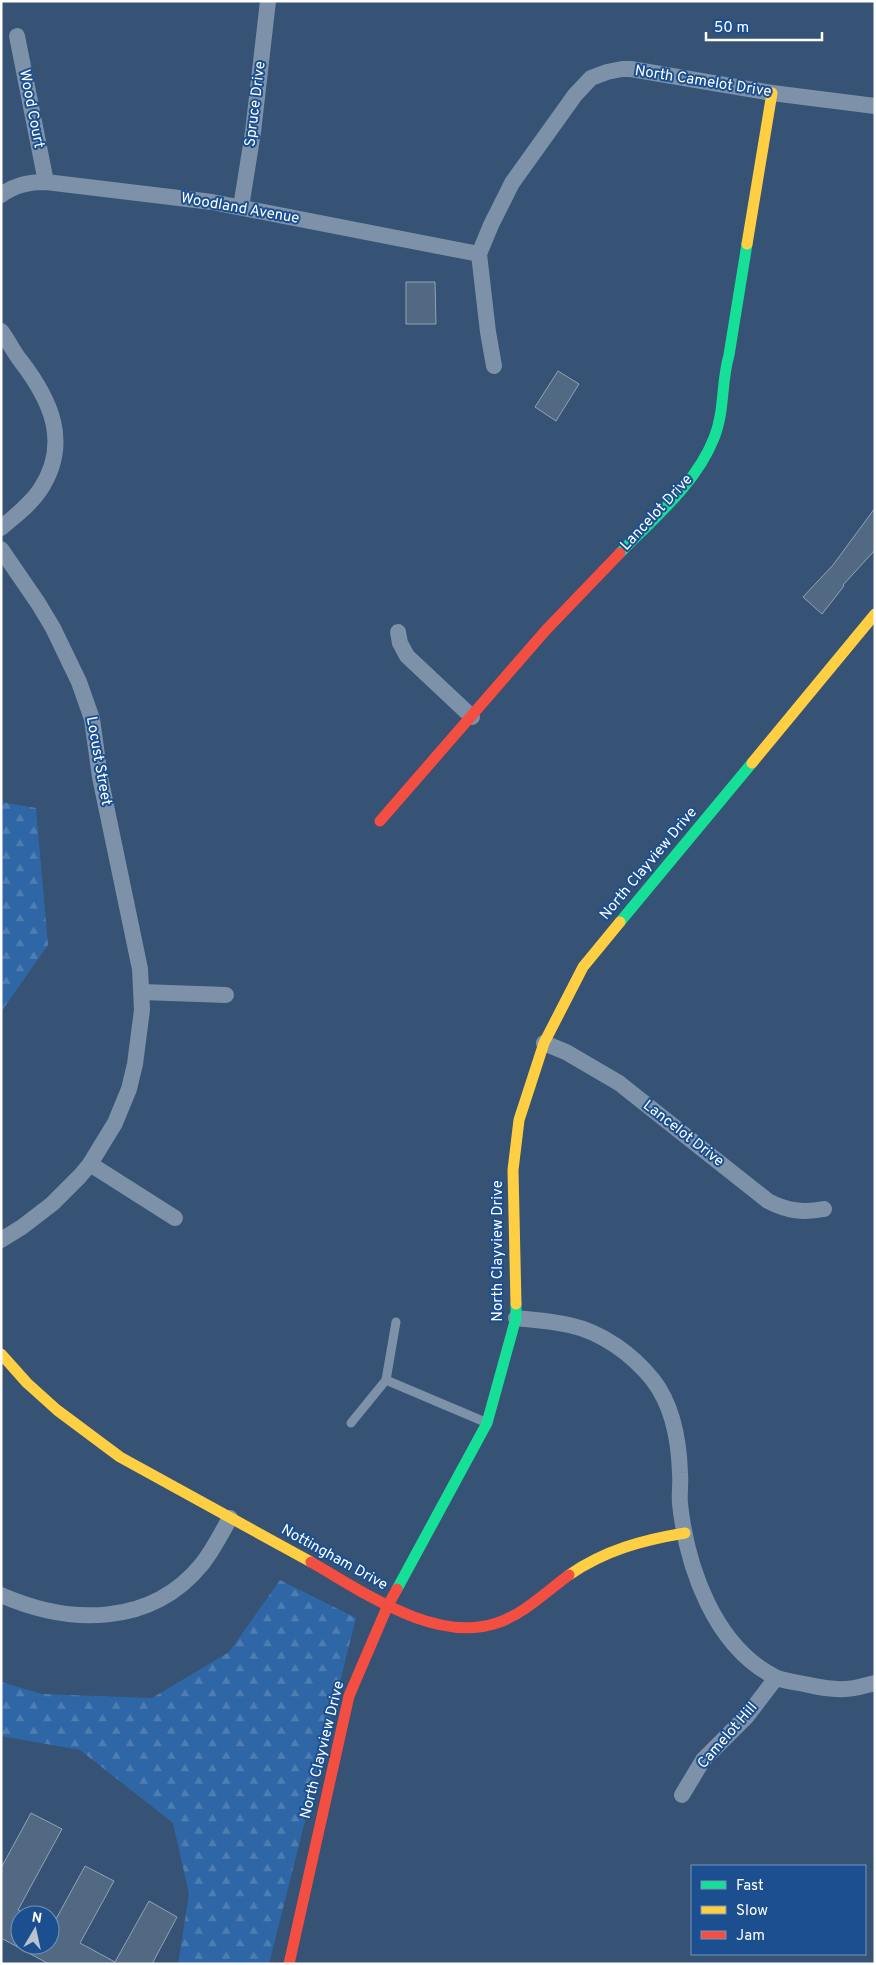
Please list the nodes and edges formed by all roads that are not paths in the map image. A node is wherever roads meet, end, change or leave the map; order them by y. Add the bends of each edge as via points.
1 (268, 1) edge
2 (16, 36) dead end
3 (772, 94) junction
4 (875, 106) edge
5 (46, 182) junction
6 (1, 195) edge
7 (241, 207) junction
8 (479, 254) junction
9 (1, 331) edge
10 (494, 366) dead end
11 (1, 528) edge
12 (1, 550) edge
13 (875, 614) edge
14 (398, 632) dead end
15 (472, 717) junction
16 (380, 821) dead end
17 (142, 992) junction
18 (226, 995) dead end
19 (544, 1043) junction
20 (90, 1164) junction
21 (824, 1209) dead end
22 (175, 1218) dead end
23 (1, 1240) edge
24 (516, 1318) junction
25 (396, 1322) dead end
26 (1, 1354) edge
27 (386, 1380) junction
28 (351, 1423) dead end
29 (488, 1424) junction
30 (230, 1518) junction
31 (685, 1533) junction
32 (1, 1595) edge
33 (388, 1605) junction
34 (776, 1678) junction
35 (875, 1683) edge
36 (682, 1795) dead end
37 (289, 1964) edge

1 - 7 street, Spruce Drive
2 - 5 street, Wood Court
3 - 4 street, North Camelot Drive
3 - 8 street, North Camelot Drive via 631,69 591,78 574,95 512,183
3 - 15 street, Lancelot Drive via 725,369 722,408 714,438 692,478 546,630
5 - 6 street, Woodland Avenue via 19,185
5 - 7 street, Woodland Avenue
7 - 8 street, Woodland Avenue
8 - 10 street
9 - 11 street via 41,389 51,410 55,430 47,477 27,506
12 - 17 street, Locust Street via 53,628 79,682 92,719 100,777
13 - 19 street, North Clayview Drive via 583,967
14 - 15 street via 407,656
15 - 16 street, Lancelot Drive
17 - 18 street
17 - 20 street, Locust Street via 135,1064 129,1089 115,1124
19 - 21 street, Lancelot Drive via 619,1083 768,1201 801,1212
19 - 24 street, North Clayview Drive via 519,1120 514,1162
20 - 22 street
20 - 23 street, Locust Street via 52,1204
24 - 29 street, North Clayview Drive
24 - 31 street via 570,1325 598,1336 620,1348 654,1381 673,1421 679,1452 680,1502
25 - 27 lane
26 - 30 street, Nottingham Drive via 29,1384 84,1432 120,1457
27 - 28 lane
27 - 29 lane
29 - 33 street, North Clayview Drive
30 - 32 street via 201,1565 184,1582 146,1606 102,1616 78,1616 30,1606
30 - 33 street, Nottingham Drive
31 - 33 street, Nottingham Drive via 637,1542 590,1560 510,1617 484,1626 458,1628 410,1615
31 - 34 street via 699,1583 725,1635
33 - 37 street, North Clayview Drive via 349,1696
34 - 35 street via 826,1689 847,1689
34 - 36 street, Camelot Hill via 747,1716 703,1760

